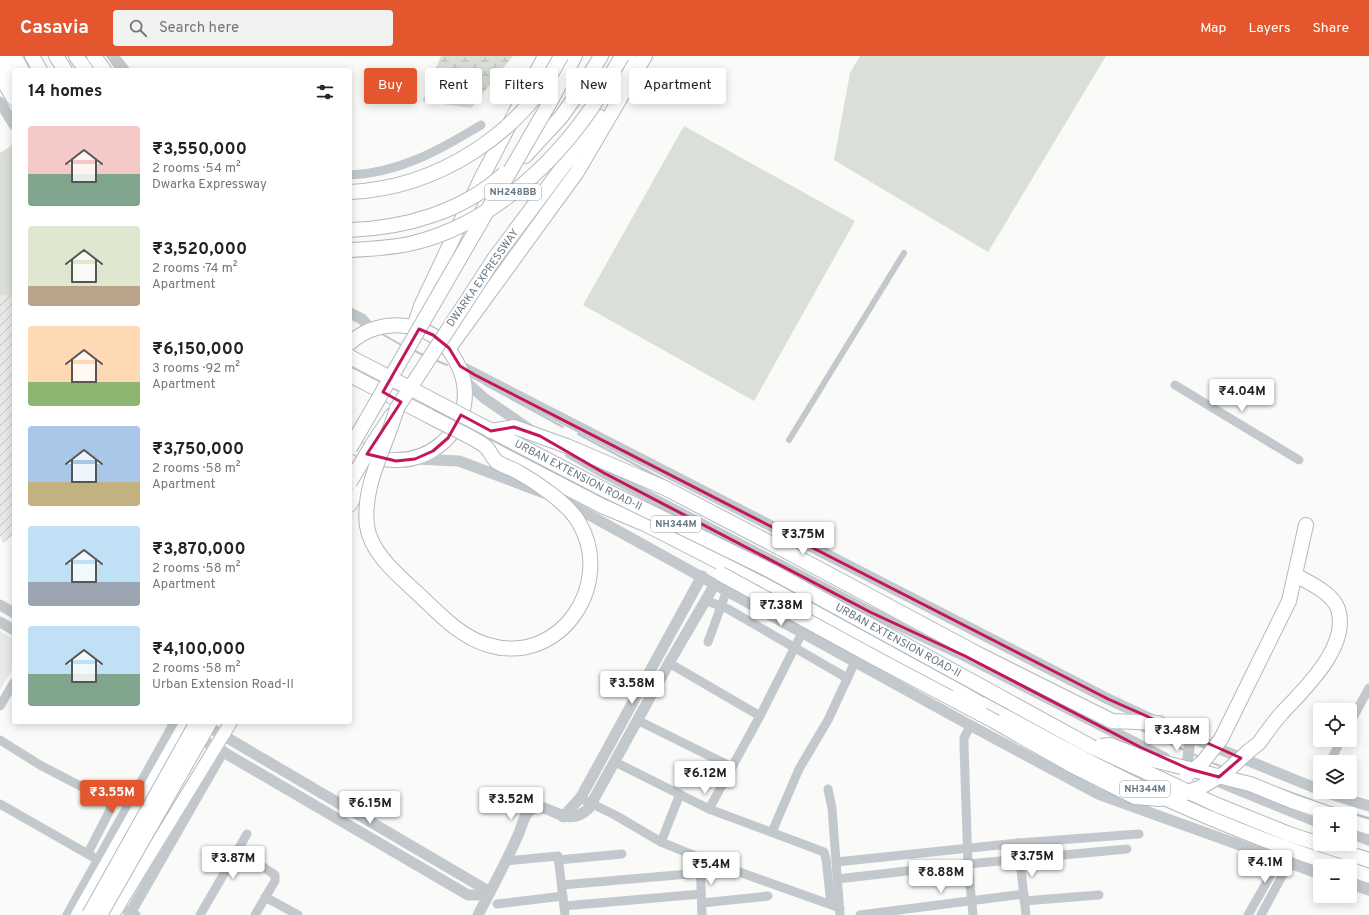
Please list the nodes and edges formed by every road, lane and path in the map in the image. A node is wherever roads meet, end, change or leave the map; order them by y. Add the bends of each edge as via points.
1 (0, 56) edge
2 (14, 56) edge
3 (32, 56) edge
4 (56, 56) edge
5 (76, 56) edge
6 (94, 56) edge
7 (113, 56) edge
8 (545, 56) edge
9 (561, 56) edge
10 (575, 56) edge
11 (600, 56) edge
12 (622, 56) edge
13 (629, 56) edge
14 (645, 56) edge
15 (21, 68) edge
16 (39, 68) edge
17 (64, 68) edge
18 (85, 68) edge
19 (103, 68) edge
20 (122, 68) edge
21 (0, 75) edge
22 (12, 77) edge
23 (12, 96) edge
24 (0, 102) edge
25 (12, 121) edge
26 (481, 125) dead end
27 (352, 175) edge
28 (352, 192) edge
29 (352, 230) edge
30 (352, 250) edge
31 (904, 253) dead end
32 (352, 314) edge
33 (352, 327) edge
34 (414, 327) junction
35 (368, 331) junction
36 (352, 342) edge
37 (449, 348) junction
38 (352, 357) edge
39 (460, 366) junction
40 (352, 376) edge
41 (464, 380) junction
42 (352, 383) edge
43 (1175, 385) dead end
44 (372, 386) junction
45 (397, 408) junction
46 (491, 431) junction
47 (789, 440) dead end
48 (352, 445) edge
49 (352, 445) edge
50 (486, 446) junction
51 (376, 458) junction
52 (415, 459) junction
53 (1299, 460) dead end
54 (352, 479) edge
55 (352, 502) edge
56 (1306, 525) dead end
57 (702, 553) junction
58 (702, 576) junction
59 (1298, 577) dead end
60 (715, 584) junction
61 (727, 590) junction
62 (705, 600) junction
63 (0, 605) edge
64 (721, 606) junction
65 (12, 612) edge
66 (0, 622) edge
67 (12, 629) edge
68 (802, 633) junction
69 (708, 642) dead end
70 (795, 647) junction
71 (855, 662) junction
72 (668, 663) junction
73 (847, 678) junction
74 (12, 685) edge
75 (1369, 688) edge
76 (0, 706) edge
77 (1357, 710) edge
78 (760, 716) junction
79 (637, 720) junction
80 (1159, 723) junction
81 (179, 724) edge
82 (197, 724) edge
83 (201, 724) edge
84 (209, 724) edge
85 (230, 724) edge
86 (970, 726) junction
87 (1190, 736) junction
88 (223, 737) junction
89 (0, 740) edge
90 (1090, 746) junction
91 (219, 749) junction
92 (255, 756) junction
93 (615, 762) junction
94 (732, 767) junction
95 (249, 768) junction
96 (1187, 768) junction
97 (1313, 787) edge
98 (828, 789) dead end
99 (680, 794) junction
100 (1135, 797) junction
101 (580, 798) junction
102 (1346, 799) edge
103 (592, 803) junction
104 (0, 804) edge
105 (1369, 806) edge
106 (1313, 808) edge
107 (709, 809) junction
108 (563, 817) junction
109 (1313, 820) edge
110 (1357, 823) edge
111 (1369, 827) edge
112 (772, 832) junction
113 (247, 834) dead end
114 (1139, 834) dead end
115 (1357, 836) edge
116 (1369, 840) edge
117 (661, 842) junction
118 (1018, 843) junction
119 (968, 849) junction
120 (1127, 849) dead end
121 (238, 850) junction
122 (88, 854) junction
123 (622, 854) dead end
124 (700, 858) junction
125 (1318, 859) edge
126 (558, 860) junction
127 (1020, 860) junction
128 (1369, 860) edge
129 (99, 861) junction
130 (506, 861) junction
131 (1284, 861) junction
132 (836, 862) junction
133 (968, 864) junction
134 (1313, 871) edge
135 (1357, 872) edge
136 (700, 873) junction
137 (1369, 876) edge
138 (837, 879) junction
139 (562, 885) junction
140 (1357, 886) edge
141 (1369, 890) edge
142 (490, 892) junction
143 (1099, 895) dead end
144 (563, 896) junction
145 (768, 896) dead end
146 (265, 897) junction
147 (701, 898) junction
148 (1024, 898) junction
149 (972, 900) junction
150 (497, 904) dead end
151 (831, 904) junction
152 (116, 910) edge
153 (564, 911) edge
154 (840, 911) edge
155 (132, 914) edge
156 (68, 915) edge
157 (76, 915) edge
158 (89, 915) edge
159 (100, 915) edge
160 (200, 915) edge
161 (255, 915) edge
162 (298, 915) edge
163 (478, 915) edge
164 (702, 915) edge
165 (860, 915) edge
166 (974, 915) edge
167 (1026, 915) edge
168 (1248, 915) edge
169 (1260, 915) edge

1 - 22 highway
2 - 15 highway
3 - 16 highway
4 - 17 highway
5 - 18 highway
6 - 19 highway
7 - 20 street
8 - 34 highway via 481,179 420,306
9 - 28 highway, bridge via 535,97 488,142 459,161 428,175 396,185
10 - 48 highway, bridge
11 - 29 highway, NH248BB, bridge via 583,86 561,116 525,156 496,182 440,214 378,229
12 - 30 highway, NH248BB, bridge via 593,106 568,139 534,174 501,202 446,232 413,243
13 - 45 highway, DWARKA EXPRESSWAY, bridge via 624,79 600,117 494,258
14 - 37 highway via 578,172
21 - 23 highway
24 - 25 street
26 - 27 street via 420,159 391,169
31 - 47 street
32 - 35 street via 362,319
33 - 35 highway
34 - 35 highway via 397,324
34 - 37 highway via 433,335
35 - 36 highway
37 - 39 highway
38 - 46 highway, URBAN EXTENSION ROAD-II / NH344M, bridge
39 - 41 highway
39 - 80 street
40 - 44 highway, URBAN EXTENSION ROAD-II / NH344M
41 - 52 highway via 463,410 457,425 448,438 433,451
41 - 96 street via 484,398 522,424 604,473 870,612 965,656 1142,748
42 - 44 highway
43 - 53 street
44 - 50 highway, URBAN EXTENSION ROAD-II / NH344M, bridge
45 - 50 highway, bridge via 367,496 367,528 376,548 391,568 459,631 490,646 526,647 559,632 579,609 590,582 590,553 578,519 557,499 519,472 496,461
45 - 54 highway, DWARKA EXPRESSWAY, bridge
46 - 80 highway, bridge via 514,427 567,446 665,488 978,654 1112,721
46 - 90 highway, URBAN EXTENSION ROAD-II / NH344M, bridge via 772,571
49 - 51 highway
50 - 57 highway, URBAN EXTENSION ROAD-II / NH344M via 602,506 646,524
51 - 52 highway via 396,461
51 - 55 main road
52 - 58 street via 459,461 568,502
56 - 100 highway, bridge via 1289,601 1221,739 1202,763 1180,780
57 - 100 highway, bridge via 720,574 1071,765
57 - 125 highway, URBAN EXTENSION ROAD-II / NH344M, bridge via 1135,784 1214,820
58 - 60 street
58 - 101 street
59 - 100 highway, bridge via 1315,586 1338,608 1341,624 1337,641 1327,660 1258,743 1225,773 1186,793 1160,798
60 - 61 street
60 - 62 street
61 - 64 street
61 - 68 street
62 - 64 street
62 - 72 street
63 - 65 street
64 - 69 street
64 - 70 street
66 - 67 street
68 - 70 street
68 - 71 street
70 - 73 street
70 - 78 street
71 - 73 street
71 - 86 street
72 - 78 street
72 - 79 street
73 - 112 street via 828,720 799,769
74 - 76 street
75 - 77 street
78 - 94 street
79 - 93 street
79 - 94 street
80 - 87 street
81 - 91 street
81 - 129 street
81 - 157 main road
82 - 158 highway, bridge
83 - 88 street
84 - 159 highway, bridge
85 - 88 main road
86 - 119 street via 964,738
86 - 131 street via 1098,794
87 - 96 street
87 - 97 street
88 - 91 main road
88 - 92 street
89 - 122 street via 40,765 107,800 111,806 110,810
90 - 106 highway, bridge via 1110,745 1142,758 1250,784
90 - 128 highway, URBAN EXTENSION ROAD-II / NH344M, bridge via 1217,805 1289,834
91 - 95 street
91 - 152 main road
91 - 155 street
92 - 95 street
92 - 142 street
93 - 99 street
93 - 103 street
94 - 107 street
95 - 142 street via 468,895
96 - 109 street
98 - 132 street
99 - 107 street
99 - 117 street
101 - 103 street
101 - 108 street
102 - 105 street
103 - 108 street via 581,814
103 - 117 street
104 - 122 street
107 - 112 street
108 - 130 street via 541,808 531,809
110 - 111 highway
112 - 151 street via 824,852
113 - 121 street
114 - 118 street
115 - 116 street
117 - 124 street
118 - 119 street
118 - 127 street
119 - 132 street
119 - 133 street
120 - 127 street
121 - 146 street via 275,875 275,881
121 - 160 street
122 - 129 street
123 - 126 street
124 - 136 street
124 - 151 street
126 - 130 street via 558,856
126 - 139 street
127 - 133 street
127 - 148 street
129 - 156 street
130 - 142 street
131 - 134 street
131 - 168 street
131 - 169 street
132 - 138 street
133 - 138 street
133 - 149 street
135 - 137 highway
136 - 139 street
136 - 147 street
138 - 154 street
139 - 144 street
140 - 141 street
142 - 163 street
143 - 148 street
144 - 150 street
144 - 153 street
145 - 147 street
146 - 161 street
146 - 162 street
147 - 153 street
147 - 164 street
148 - 149 street
148 - 167 street
149 - 165 street
149 - 166 street
151 - 154 street
152 - 155 street

